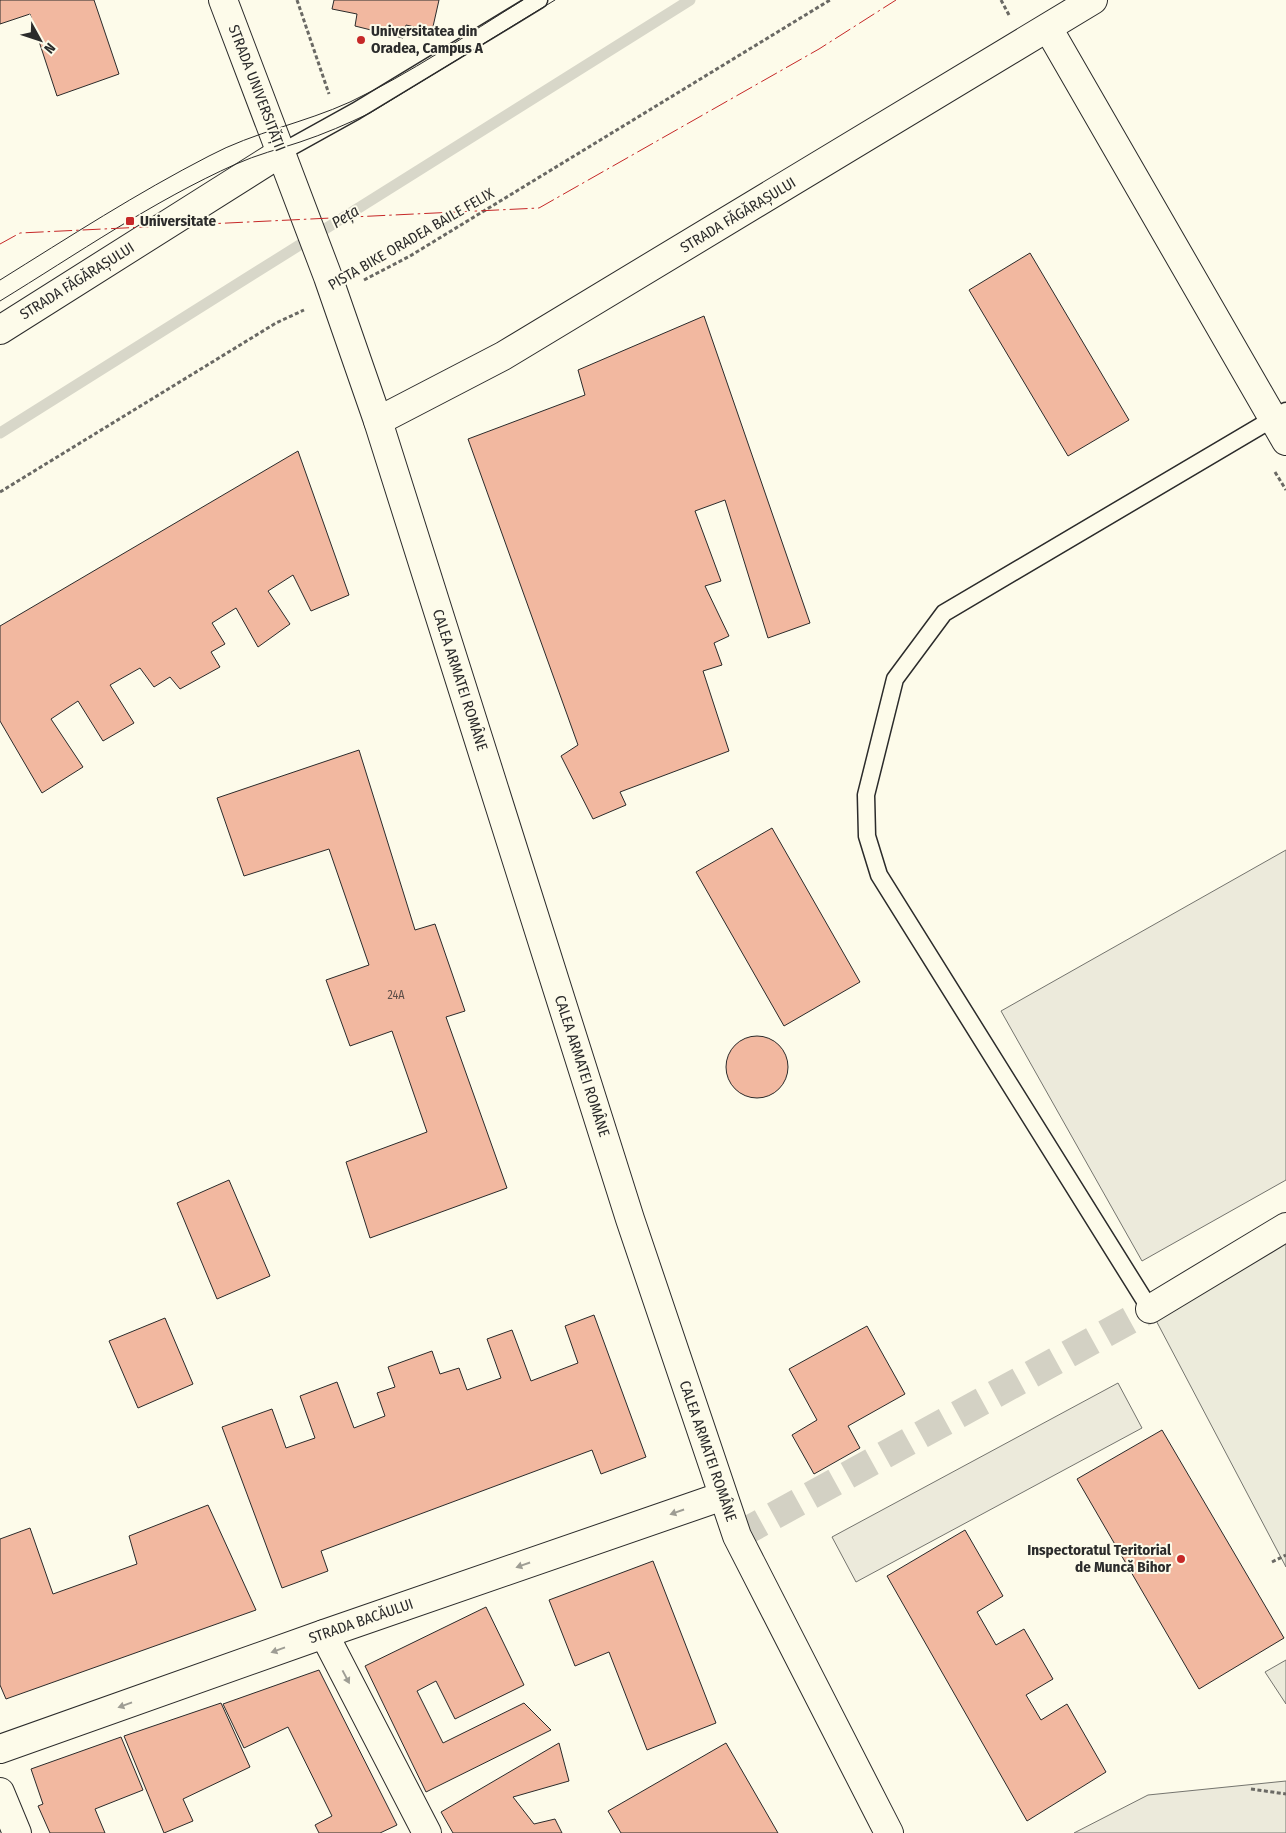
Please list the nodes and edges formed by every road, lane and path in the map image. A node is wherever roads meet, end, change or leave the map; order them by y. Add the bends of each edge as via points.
1 (223, 0) edge
2 (297, 0) edge
3 (539, 0) edge
4 (830, 0) edge
5 (1092, 0) edge
6 (1048, 28) junction
7 (329, 94) dead end
8 (286, 164) junction
9 (332, 287) junction
10 (0, 330) edge
11 (378, 421) junction
12 (1282, 424) edge
13 (0, 492) edge
14 (1286, 1227) edge
15 (1150, 1308) joint
16 (723, 1496) junction
17 (1286, 1556) edge
18 (1272, 1562) dead end
19 (324, 1634) junction
20 (0, 1749) edge
21 (1251, 1789) dead end
22 (0, 1792) edge
23 (1286, 1794) edge
24 (17, 1833) edge
25 (428, 1833) edge
26 (889, 1833) edge

1 - 8 street, STRADA UNIVERSITĂȚII
2 - 7 path
3 - 8 lane, STRADA FĂGĂRAȘULUI via 356,111
4 - 9 path, PISTA BIKE ORADEA BAILE FELIX via 410,256
5 - 6 street, STRADA FĂGĂRAȘULUI
6 - 11 street, STRADA FĂGĂRAȘULUI via 503,356
6 - 12 street
8 - 9 street, STRADA UNIVERSITĂȚII
8 - 10 street, STRADA FĂGĂRAȘULUI
9 - 11 street, CALEA ARMATEI ROMÂNE
9 - 13 path, PISTA BIKE ORADEA BAILE FELIX
11 - 16 street, CALEA ARMATEI ROMÂNE via 630,1219
12 - 15 lane via 944,613 895,679 866,795 867,836 879,875
14 - 15 street
16 -> 19 street, STRADA BACĂULUI
16 - 26 street, CALEA ARMATEI ROMÂNE via 737,1536
17 - 18 path
19 -> 20 street, STRADA BACĂULUI
19 -> 25 street
21 - 23 path
22 - 24 street

